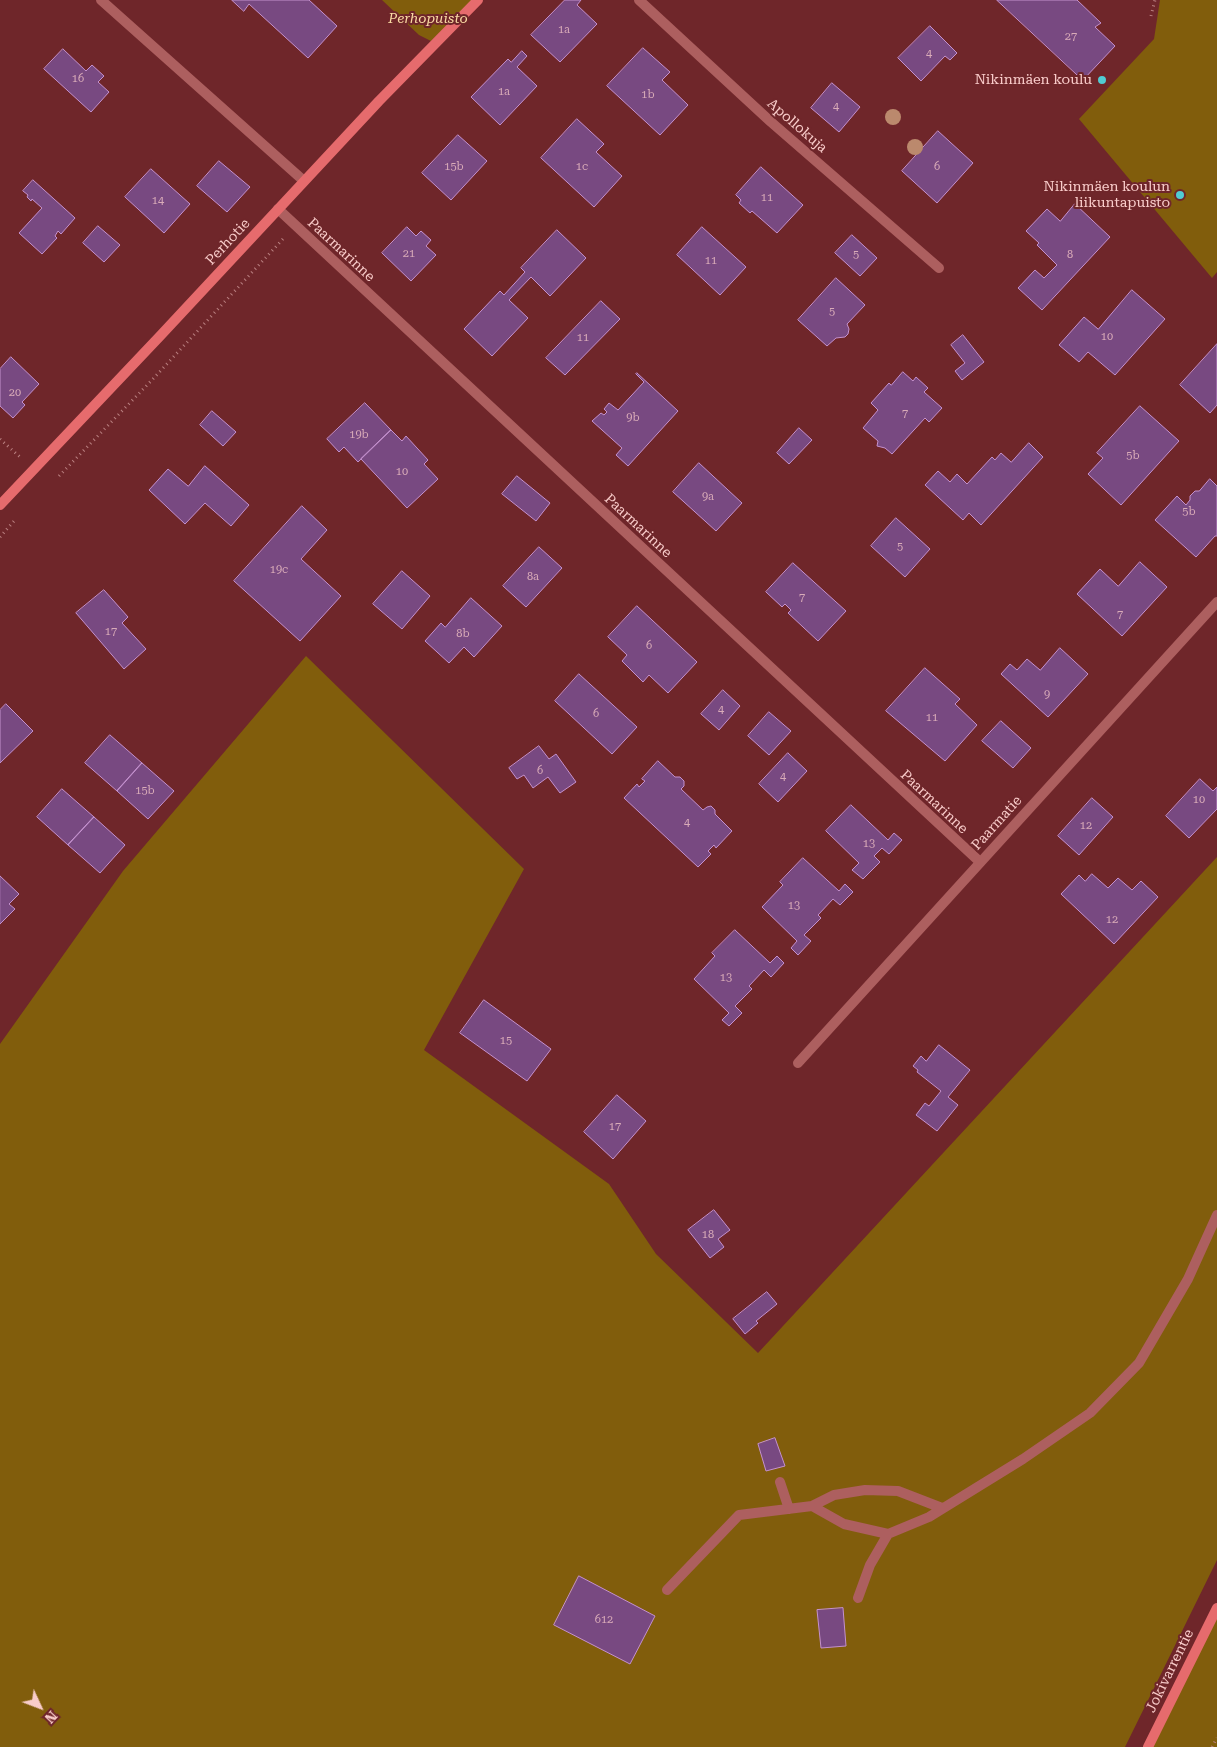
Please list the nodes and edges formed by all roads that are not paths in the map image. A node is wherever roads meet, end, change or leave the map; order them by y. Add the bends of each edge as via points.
1 (101, 0) edge
2 (478, 0) edge
3 (639, 0) edge
4 (304, 180) junction
5 (278, 209) junction
6 (939, 268) dead end
7 (0, 505) edge
8 (1217, 602) edge
9 (980, 862) junction
10 (798, 1062) dead end
11 (1217, 1215) edge
12 (780, 1482) dead end
13 (812, 1506) junction
14 (942, 1508) junction
15 (789, 1510) junction
16 (888, 1534) junction
17 (667, 1590) dead end
18 (858, 1598) dead end
19 (1217, 1608) edge
20 (1148, 1747) edge

1 - 4 street
2 - 4 street, Perhotie
3 - 6 street, Apollokuja via 771,122
4 - 5 street, Perhotie
5 - 7 street, Perhotie
5 - 9 street, Paarmarinne
8 - 9 street, Paarmatie
9 - 10 street, Paarmatie
11 - 14 street via 1188,1279 1139,1363 1090,1413 1023,1459
12 - 15 street
13 - 14 street via 834,1495 865,1490 898,1491
13 - 15 street
13 - 16 street via 844,1524
14 - 16 street
15 - 17 street via 739,1515
16 - 18 street via 870,1565
19 - 20 street, Jokivarrentie

